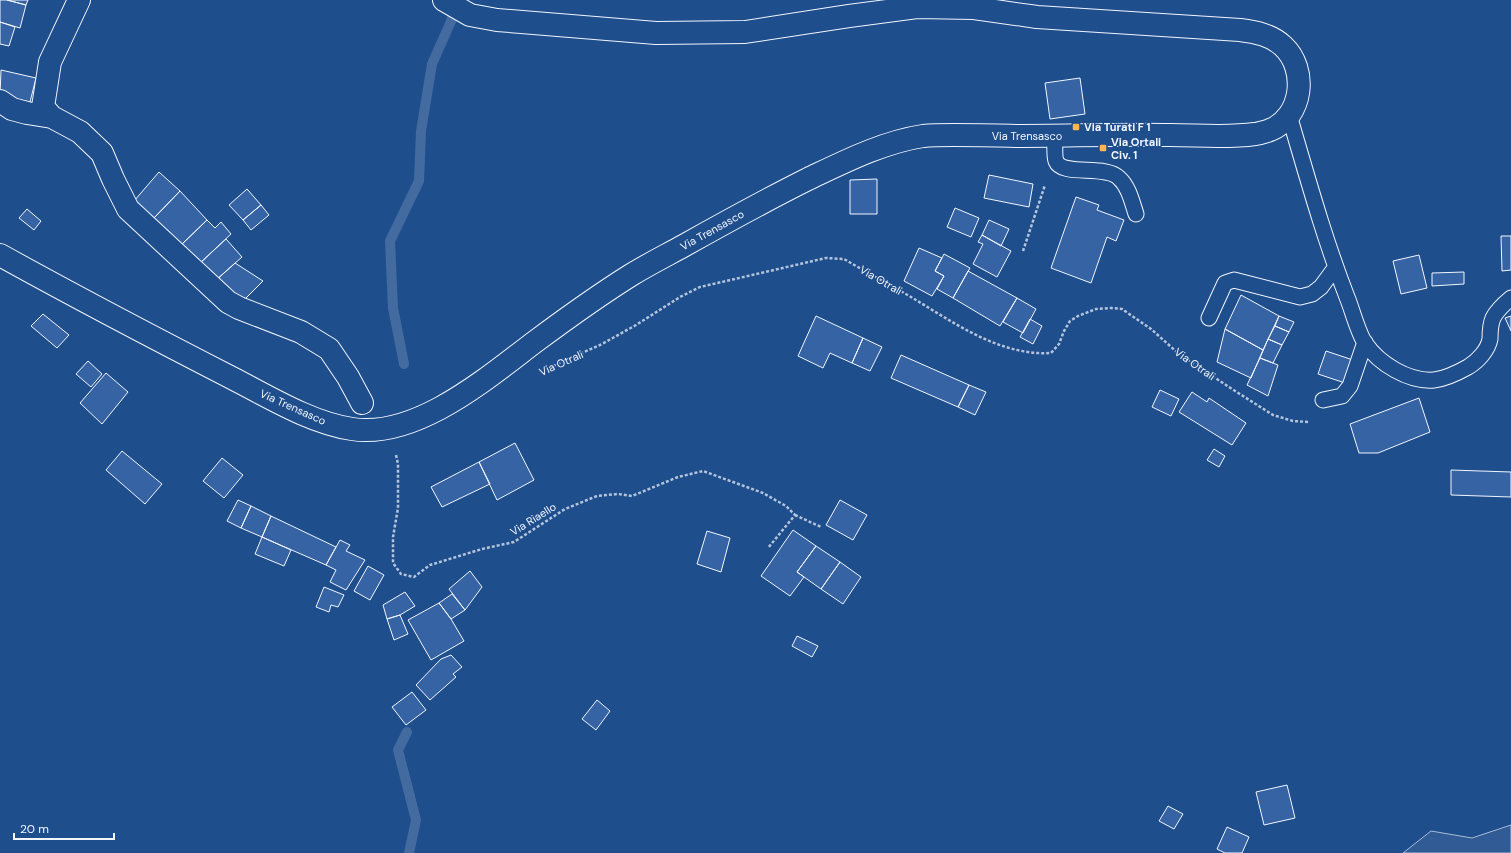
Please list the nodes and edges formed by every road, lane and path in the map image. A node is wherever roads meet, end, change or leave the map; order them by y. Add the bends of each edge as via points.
1 (79, 0) edge
2 (444, 0) edge
3 (0, 101) edge
4 (1289, 115) junction
5 (52, 117) junction
6 (1055, 136) junction
7 (1056, 161) junction
8 (1136, 214) dead end
9 (1022, 251) dead end
10 (0, 255) edge
11 (1335, 268) junction
12 (1511, 298) edge
13 (1209, 318) dead end
14 (1365, 342) junction
15 (553, 366) dead end
16 (1323, 400) dead end
17 (362, 403) dead end
18 (1311, 422) dead end
19 (376, 430) junction
20 (795, 515) junction
21 (821, 527) dead end
22 (768, 548) dead end

1 - 5 main road via 50,62 43,106
2 - 4 main road, Via Trensasco via 470,15 498,20 656,33 745,32 917,7 974,8 1037,17 1257,32 1282,46 1297,67 1299,92
3 - 5 main road via 12,109
4 - 6 main road, Via Trensasco via 1280,125 1269,131 1242,135
4 - 11 lane
5 - 17 main road via 80,132 102,153 128,209 228,302 301,332 329,349
6 - 7 lane
6 - 19 main road, Via Trensasco via 924,136 883,146 838,165 770,198 631,276 444,406 417,419
7 - 8 lane via 1061,167 1068,169 1107,171 1114,174 1126,187
7 - 9 path via 1037,204
10 - 19 main road, Via Trensasco via 300,412 354,429
11 - 13 lane via 1321,287 1312,294 1300,297 1234,280 1225,283
11 - 14 lane
12 - 14 lane via 1493,318 1490,341 1478,360 1456,373 1435,380 1408,376 1389,367
14 - 16 lane via 1350,386 1342,396
15 - 18 path, Via Otrali via 602,344 700,287 826,258 844,259 960,326 1012,350 1036,354 1051,353 1059,344 1070,321 1078,316 1096,309 1122,309 1151,328 1179,354 1273,415 1293,421
19 - 20 path, Via Riaello via 396,452 398,464 398,508 393,537 393,563 401,574 414,577 430,565 514,542 565,509 597,496 632,496 678,477 703,471 763,493 786,506
20 - 21 path, Via Riaello
20 - 22 path

